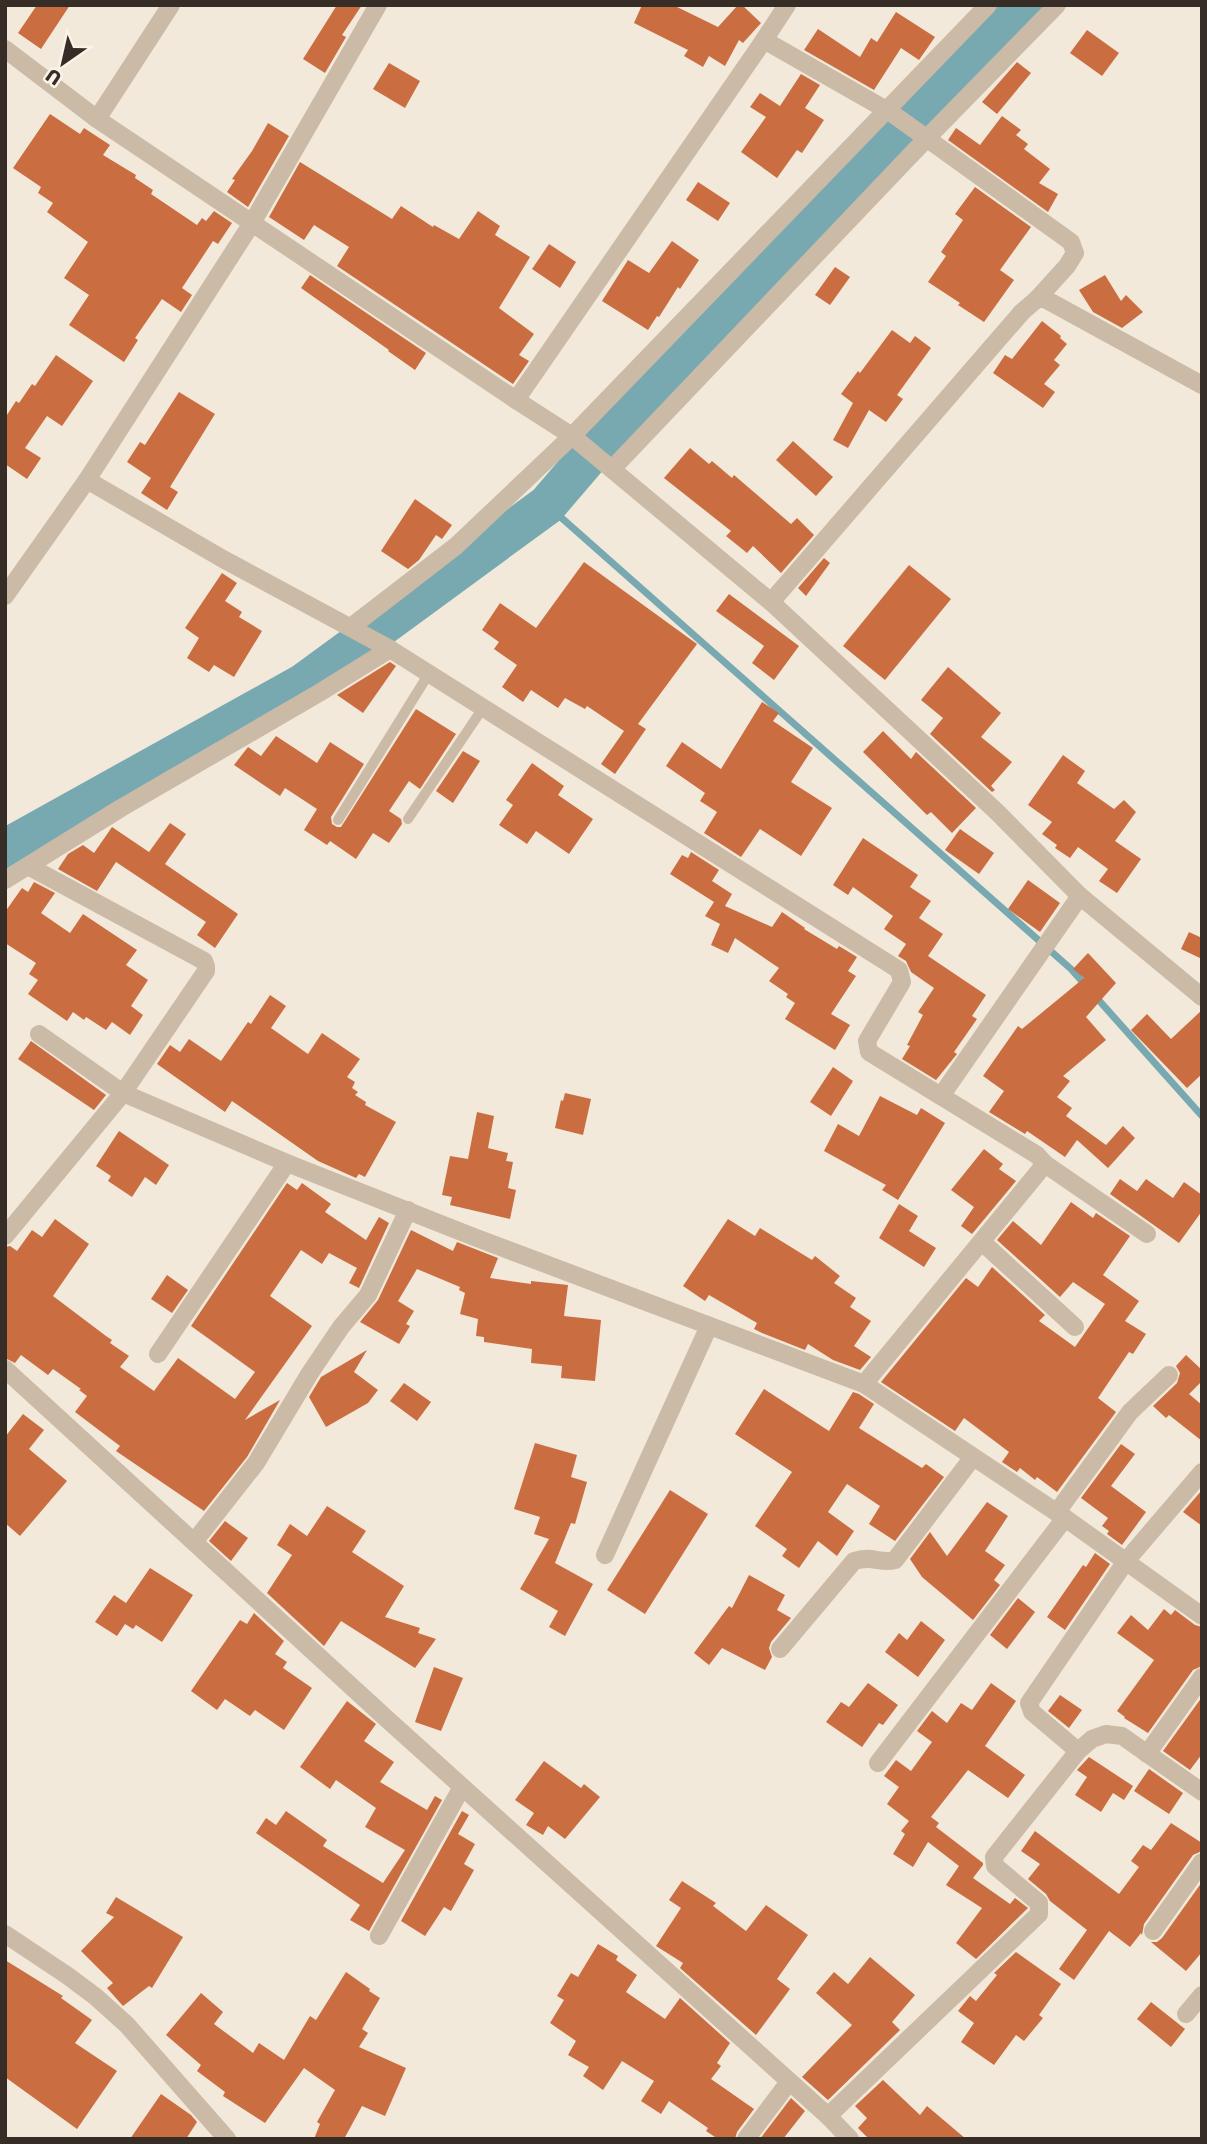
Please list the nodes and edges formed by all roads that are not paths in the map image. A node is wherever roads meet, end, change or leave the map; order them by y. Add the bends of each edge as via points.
1 (171, 5) edge
2 (378, 5) edge
3 (787, 5) edge
4 (988, 5) edge
5 (1057, 5) edge
6 (764, 40) junction
7 (5, 49) edge
8 (888, 111) junction
9 (97, 119) junction
10 (923, 135) junction
11 (252, 223) junction
12 (1037, 299) junction
13 (1202, 386) edge
14 (516, 401) junction
15 (577, 440) junction
16 (605, 463) junction
17 (87, 480) junction
18 (9, 585) edge
19 (771, 602) junction
20 (355, 629) junction
21 (388, 648) junction
22 (428, 675) junction
23 (483, 708) junction
24 (408, 819) dead end
25 (338, 820) dead end
26 (14, 871) edge
27 (1080, 896) junction
28 (1202, 997) edge
29 (39, 1034) dead end
30 (123, 1093) junction
31 (941, 1096) junction
32 (287, 1163) junction
33 (1045, 1164) junction
34 (408, 1210) junction
35 (1147, 1234) dead end
36 (5, 1236) edge
37 (982, 1242) junction
38 (709, 1325) junction
39 (1075, 1327) dead end
40 (158, 1353) dead end
41 (5, 1369) edge
42 (1169, 1375) dead end
43 (864, 1384) junction
44 (973, 1457) junction
45 (1202, 1472) edge
46 (1061, 1515) junction
47 (194, 1542) junction
48 (605, 1555) dead end
49 (1126, 1561) junction
50 (1202, 1616) edge
51 (780, 1648) dead end
52 (1202, 1677) edge
53 (1077, 1751) junction
54 (1147, 1754) junction
55 (878, 1763) dead end
56 (463, 1787) junction
57 (1202, 1792) edge
58 (1202, 1862) edge
59 (1153, 1931) dead end
60 (5, 1934) edge
61 (379, 1936) dead end
62 (1202, 1995) edge
63 (1186, 2014) dead end
64 (789, 2082) junction
65 (828, 2116) junction
66 (227, 2139) edge
67 (746, 2139) edge
68 (850, 2139) edge

1 - 9 street
2 - 11 street
3 - 6 street
4 - 8 street
5 - 10 street
6 - 8 street
6 - 14 street
7 - 9 street
8 - 10 street
8 - 15 street
9 - 11 street
10 - 12 street via 1071,242 1075,253 1068,266
10 - 16 street
11 - 14 street
11 - 17 street
12 - 13 street via 1045,299
12 - 19 street
14 - 15 street
15 - 16 street
15 - 20 street
16 - 19 street
17 - 18 street
17 - 20 street
19 - 27 street via 997,812
20 - 21 street
21 - 22 street
21 - 26 street
22 - 23 street
22 - 25 lane
23 - 24 lane
23 - 31 street via 899,970 902,982 867,1041 869,1052
26 - 30 street via 206,965
27 - 28 street
27 - 31 street
29 - 30 street
30 - 32 street
30 - 36 street
31 - 33 street
32 - 34 street
32 - 40 street
33 - 35 street
33 - 37 street
34 - 38 street
34 - 47 street via 368,1295 341,1326 256,1462
37 - 39 street
37 - 43 street
38 - 43 street
38 - 48 street
41 - 47 street
42 - 46 street via 1130,1412
43 - 44 street
44 - 46 street
44 - 51 street via 895,1560 854,1561
45 - 49 street
46 - 49 street
46 - 55 street
47 - 56 street
49 - 50 street
49 - 53 street via 1029,1703 1032,1712
52 - 54 street
53 - 54 street via 1106,1734 1122,1736
53 - 65 street via 994,1857 995,1866 1040,1903 1039,1914
54 - 57 street
56 - 61 street
56 - 64 street
58 - 59 street
60 - 66 street via 77,1983 127,2025
62 - 63 street
64 - 65 street
64 - 67 street
65 - 68 street

